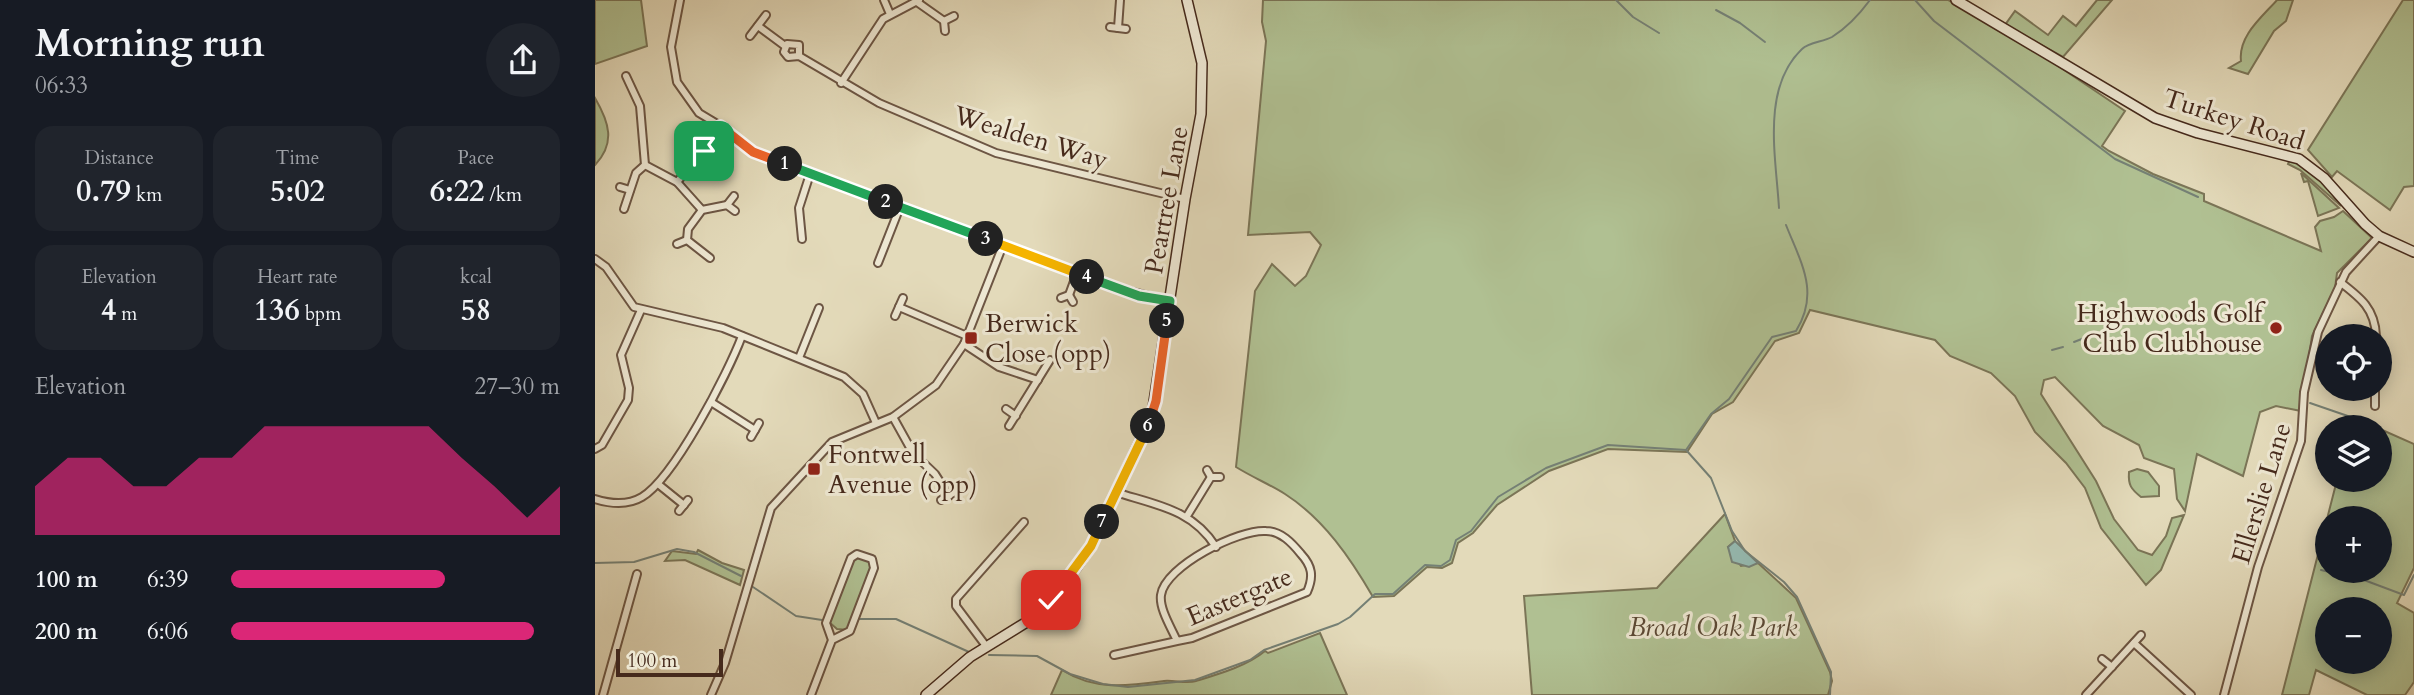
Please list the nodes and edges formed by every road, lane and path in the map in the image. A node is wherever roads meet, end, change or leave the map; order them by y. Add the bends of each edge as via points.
1 (680, 0) edge
2 (884, 0) edge
3 (1120, 0) edge
4 (1187, 0) edge
5 (1956, 0) edge
6 (918, 1) edge
7 (890, 13) junction
8 (767, 15) dead end
9 (954, 16) dead end
10 (944, 21) junction
11 (758, 26) junction
12 (1110, 27) dead end
13 (945, 31) dead end
14 (750, 36) dead end
15 (785, 46) junction
16 (799, 55) junction
17 (627, 76) dead end
18 (841, 83) junction
19 (644, 87) dead end
20 (635, 92) junction
21 (720, 126) junction
22 (645, 165) junction
23 (810, 174) junction
24 (677, 182) junction
25 (620, 187) dead end
26 (630, 190) junction
27 (734, 196) dead end
28 (1185, 200) junction
29 (727, 205) junction
30 (899, 207) junction
31 (624, 209) dead end
32 (702, 210) junction
33 (735, 211) dead end
34 (810, 228) dead end
35 (800, 229) junction
36 (2379, 236) junction
37 (802, 239) dead end
38 (687, 240) junction
39 (677, 244) dead end
40 (1003, 245) junction
41 (872, 250) dead end
42 (2414, 252) edge
43 (881, 254) junction
44 (710, 258) dead end
45 (595, 259) edge
46 (878, 263) dead end
47 (1077, 273) junction
48 (2340, 282) junction
49 (1069, 295) junction
50 (903, 298) dead end
51 (1061, 298) dead end
52 (1170, 301) junction
53 (1073, 302) dead end
54 (899, 307) junction
55 (819, 308) dead end
56 (641, 310) junction
57 (808, 313) dead end
58 (816, 316) junction
59 (895, 316) dead end
60 (2376, 324) edge
61 (742, 336) junction
62 (967, 336) junction
63 (964, 344) junction
64 (799, 358) junction
65 (1050, 360) dead end
66 (1038, 380) junction
67 (2375, 401) edge
68 (711, 402) junction
69 (2375, 406) dead end
70 (1006, 409) dead end
71 (893, 416) junction
72 (1016, 416) junction
73 (759, 423) dead end
74 (876, 423) junction
75 (1009, 426) dead end
76 (595, 449) edge
77 (1207, 470) dead end
78 (1212, 477) junction
79 (1220, 477) dead end
80 (658, 484) junction
81 (1115, 492) junction
82 (595, 499) edge
83 (941, 500) dead end
84 (684, 505) dead end
85 (1188, 516) junction
86 (1024, 522) dead end
87 (1216, 547) junction
88 (637, 574) dead end
89 (2141, 635) dead end
90 (832, 640) junction
91 (1177, 641) junction
92 (1120, 643) dead end
93 (2134, 643) junction
94 (986, 646) junction
95 (1123, 652) junction
96 (1114, 656) dead end
97 (2102, 659) dead end
98 (2112, 667) junction
99 (2182, 687) junction
100 (2089, 694) edge
101 (603, 695) edge
102 (711, 695) edge
103 (811, 695) edge
104 (926, 695) edge
105 (2175, 695) edge
106 (2191, 695) edge
107 (2224, 695) edge

1 - 21 street via 671,47 677,82 691,104
2 - 7 street
3 - 12 street via 1122,29
4 - 28 street, Peartree Lane via 1203,77
5 - 36 street, Turkey Road via 2155,118 2299,159 2324,178
6 - 7 street
6 - 10 street
7 - 18 street via 876,26
8 - 11 street
9 - 10 street
10 - 13 street
11 - 14 street
11 - 15 street, Wealden Way
15 - 16 street, Wealden Way via 787,57
15 - 16 street, Wealden Way via 797,43
16 - 18 street, Wealden Way
17 - 20 street
18 - 28 street, Wealden Way via 996,153
19 - 20 street
20 - 22 street
21 - 23 street via 753,152
21 - 24 street
22 - 24 street
22 - 26 street via 636,173
23 - 30 street
23 - 35 street via 799,208
24 - 32 street
25 - 26 street
26 - 31 street
27 - 29 street
28 - 52 street, Peartree Lane
29 - 32 street
29 - 33 street
30 - 40 street
30 - 43 street
32 - 38 street via 688,229
34 - 35 street
35 - 37 street
36 - 42 street, Turkey Road
36 - 48 street, Ellerslie Lane
38 - 39 street
38 - 44 street
40 - 47 street
40 - 62 street
41 - 43 street
43 - 46 street
45 - 56 street via 606,267 627,301
47 - 49 street
47 - 52 street via 1139,296
48 - 60 street via 2369,306
48 - 107 street, Ellerslie Lane via 2315,341 2304,392 2301,441 2258,567
49 - 51 street
49 - 53 street
50 - 54 street
52 - 81 street, Peartree Lane via 1156,401
54 - 59 street
54 - 62 street
55 - 58 street
56 - 61 street via 693,318
56 - 76 street via 621,355 628,400 602,445
57 - 58 street
58 - 64 street
61 - 64 street
61 - 68 street
62 - 63 street
63 - 66 street via 999,367
63 - 71 street via 936,385
64 - 74 street via 855,385
65 - 66 street
66 - 72 street
67 - 69 street
68 - 73 street via 753,433
68 - 80 street
70 - 72 street
71 - 74 street
71 - 83 street via 913,453 952,494
72 - 75 street
74 - 102 street via 832,442 782,492 766,519 729,651
77 - 78 street
78 - 79 street
78 - 85 street
80 - 82 street via 632,502
80 - 84 street
81 - 85 street, Eastergate
81 - 94 street, Peartree Lane via 1091,546 1043,610
85 - 87 street, Eastergate
86 - 94 street via 955,598 955,606
87 - 91 street, Eastergate via 1174,571 1163,588 1161,601
87 - 91 street, Eastergate via 1255,531 1273,532 1289,540 1309,563 1311,583 1298,597
88 - 101 street
89 - 93 street
90 - 90 street via 850,631 874,568 866,555 851,558 826,622
90 - 103 street
91 - 95 street, Eastergate
92 - 95 street
93 - 98 street
93 - 99 street
94 - 104 street, Peartree Lane
95 - 96 street, Eastergate
97 - 98 street
98 - 100 street
99 - 105 street
99 - 106 street

